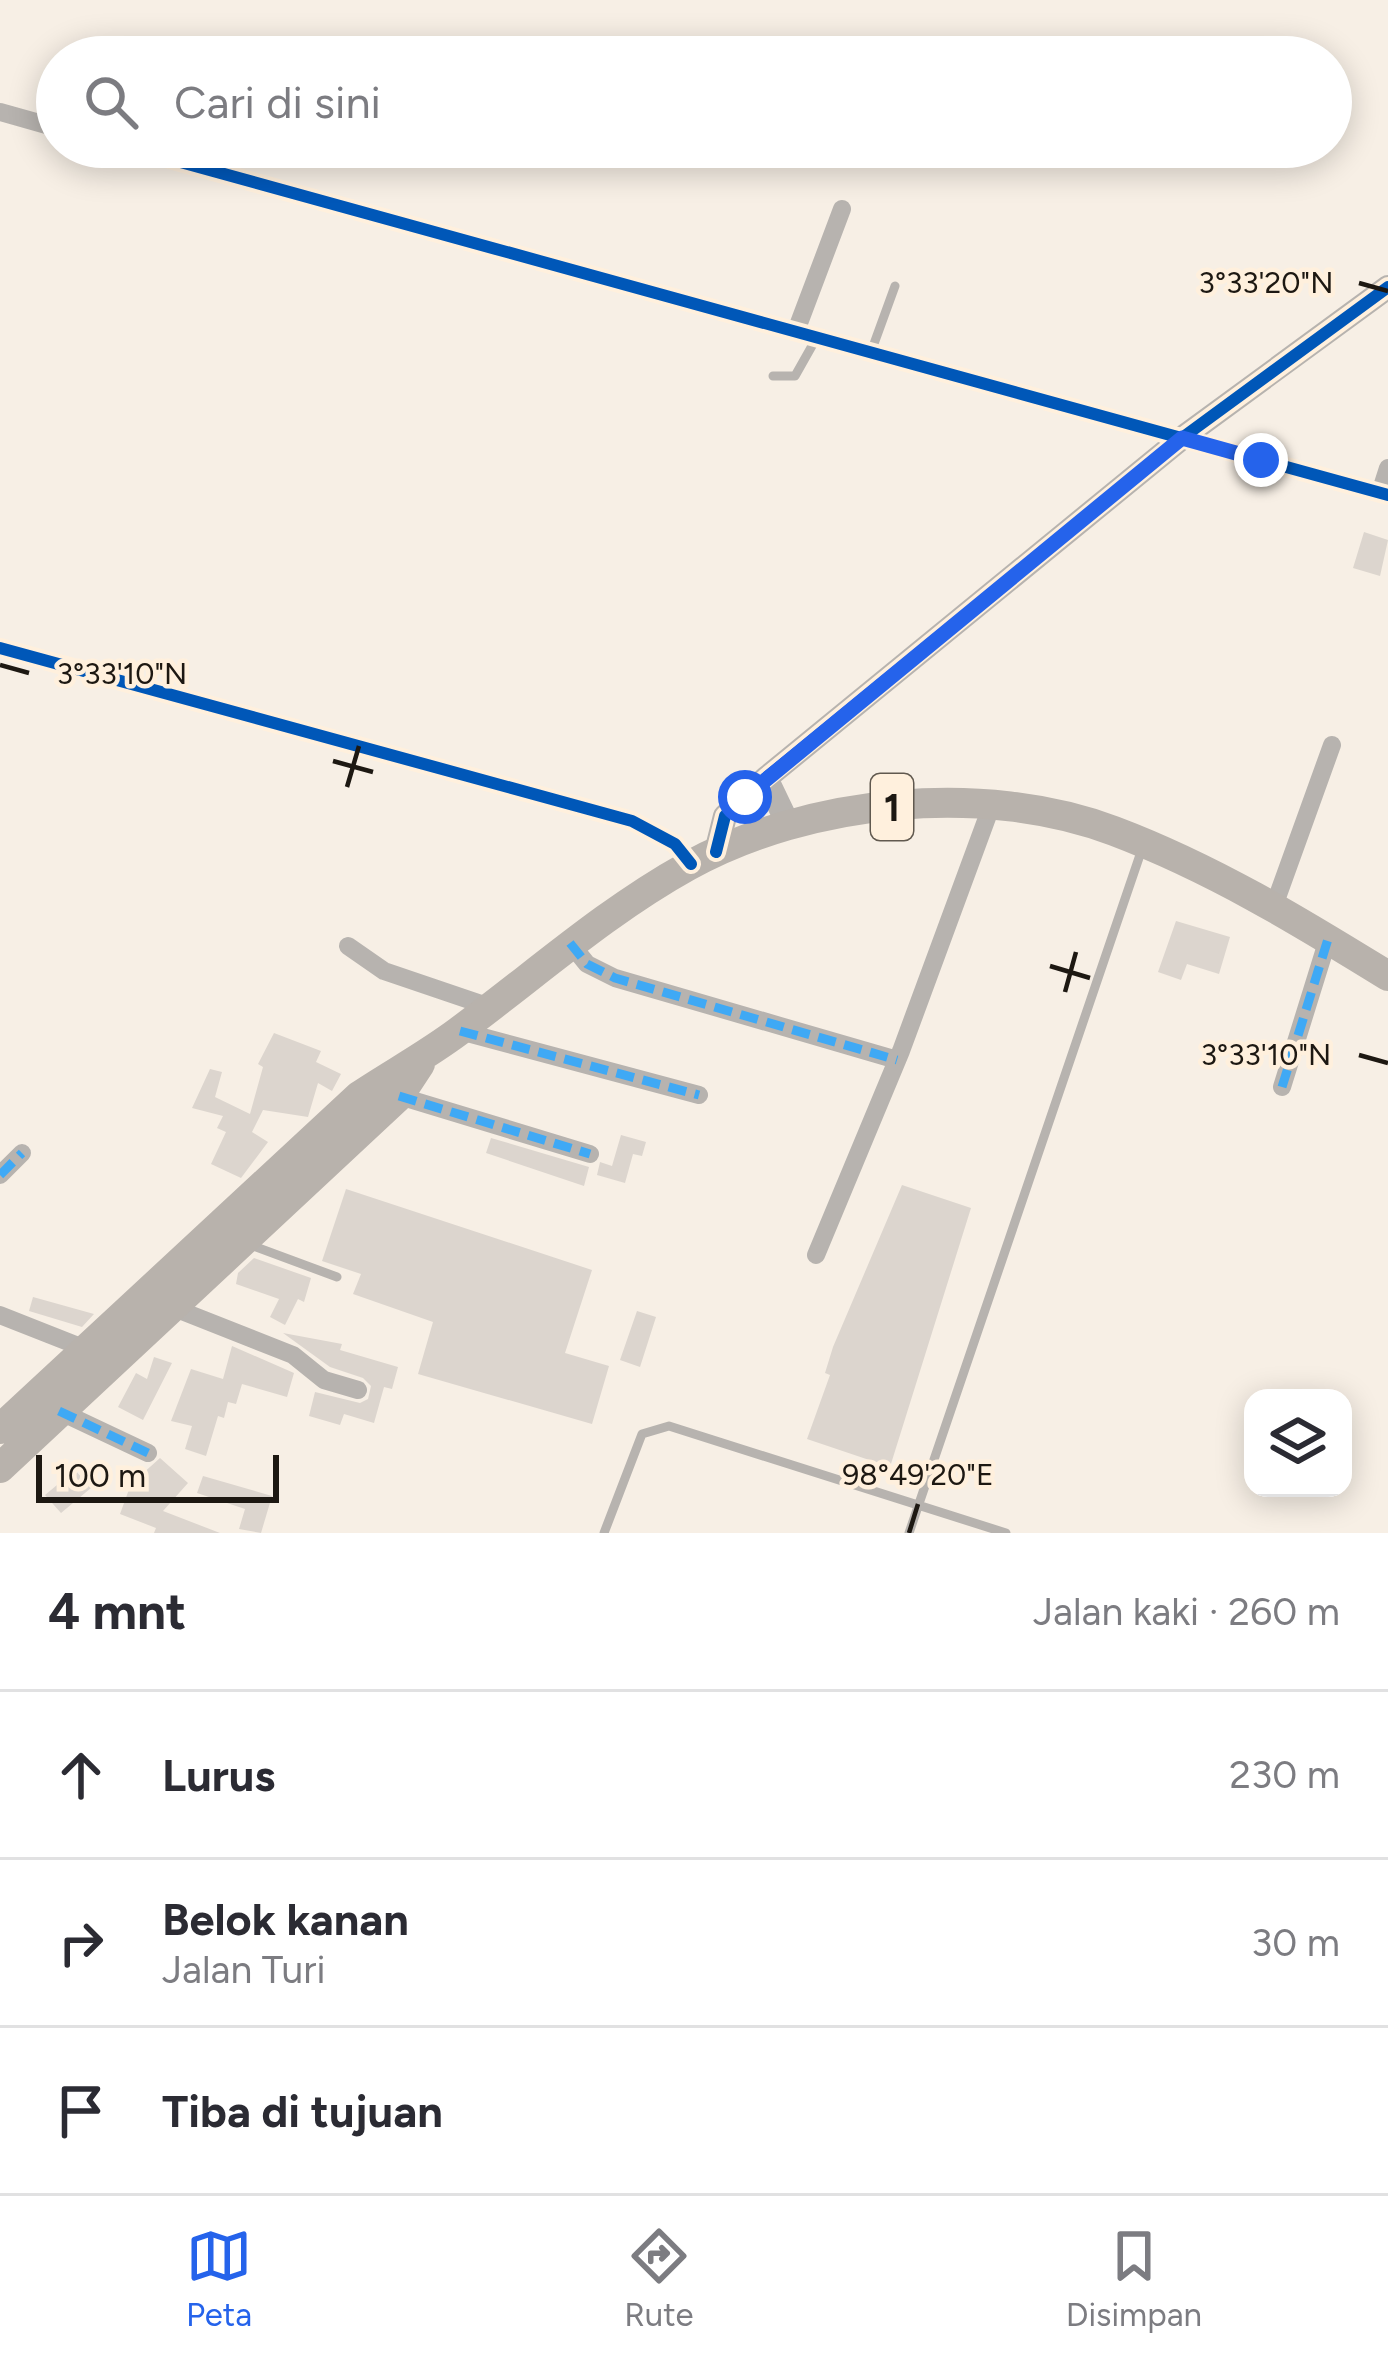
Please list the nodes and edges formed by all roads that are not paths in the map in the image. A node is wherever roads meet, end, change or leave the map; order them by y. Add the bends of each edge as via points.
1 (0, 112) edge
2 (36, 122) edge
3 (202, 168) edge
4 (842, 209) dead end
5 (895, 286) dead end
6 (1388, 287) edge
7 (796, 331) junction
8 (817, 337) junction
9 (871, 352) junction
10 (773, 376) dead end
11 (1182, 438) junction
12 (1388, 468) edge
13 (1384, 494) edge
14 (0, 648) edge
15 (1332, 745) dead end
16 (766, 778) junction
17 (991, 807) junction
18 (789, 826) junction
19 (1144, 844) junction
20 (704, 858) junction
21 (1274, 906) junction
22 (1328, 939) junction
23 (570, 944) junction
24 (348, 946) dead end
25 (1388, 976) edge
26 (490, 1007) junction
27 (460, 1031) junction
28 (427, 1054) junction
29 (897, 1060) junction
30 (1282, 1087) dead end
31 (699, 1095) dead end
32 (399, 1096) junction
33 (22, 1153) dead end
34 (590, 1154) dead end
35 (0, 1175) edge
36 (243, 1242) junction
37 (816, 1256) dead end
38 (337, 1277) dead end
39 (173, 1308) junction
40 (0, 1315) edge
41 (86, 1348) junction
42 (358, 1390) dead end
43 (59, 1412) junction
44 (0, 1430) edge
45 (148, 1453) dead end
46 (0, 1468) edge
47 (919, 1502) junction
48 (604, 1533) edge
49 (909, 1533) edge
50 (1006, 1533) edge

1 - 2 street
3 - 7 street
4 - 7 street
5 - 9 lane
6 - 11 street
7 - 8 street
8 - 9 street
8 - 10 lane via 794,376
9 - 11 street
11 - 13 street
11 - 16 street
12 - 13 street
14 - 20 street via 632,821
15 - 21 street
16 - 18 street
16 - 20 street via 725,816
17 - 18 highway, 1 via 868,809
17 - 19 highway, 1 via 1084,821
17 - 29 street
18 - 20 highway, 1
19 - 21 highway, 1
19 - 47 lane
20 - 23 highway, 1
21 - 22 highway, 1
22 - 25 highway, 1
22 - 30 street
23 - 26 highway, 1
23 - 29 street via 615,978
24 - 26 street via 384,971
26 - 27 highway, 1
27 - 28 highway, 1
27 - 31 street
28 - 32 highway, 1
28 - 41 highway, 1 via 345,1107
29 - 37 street
32 - 34 street
32 - 36 highway, 1
33 - 35 street
36 - 38 lane
36 - 39 highway, 1
39 - 42 street via 293,1354 324,1380
39 - 43 highway, 1
40 - 41 street
41 - 44 highway, 1
43 - 45 street
43 - 46 highway, 1
47 - 48 lane via 653,1427 632,1454
47 - 49 lane
47 - 50 lane

